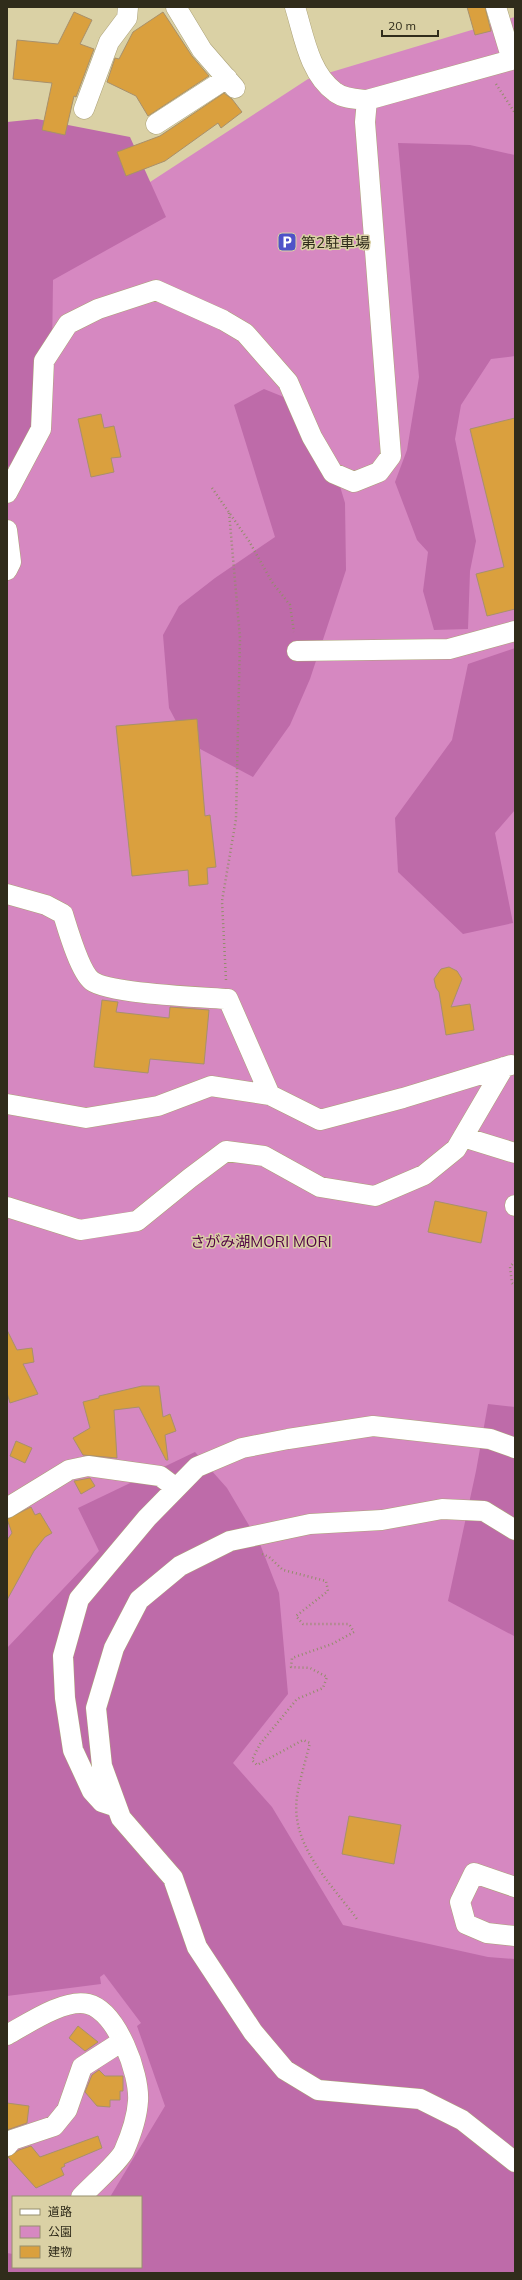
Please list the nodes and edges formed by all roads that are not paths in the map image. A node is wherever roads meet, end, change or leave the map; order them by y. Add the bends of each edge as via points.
1 (128, 7) edge
2 (176, 7) edge
3 (295, 7) edge
4 (496, 7) edge
5 (514, 59) edge
6 (368, 100) junction
7 (84, 109) dead end
8 (156, 124) dead end
9 (7, 493) edge
10 (7, 530) edge
11 (7, 570) edge
12 (515, 631) edge
13 (297, 651) road end
14 (7, 894) edge
15 (510, 1065) edge
16 (270, 1095) junction
17 (7, 1104) edge
18 (463, 1137) junction
19 (515, 1153) edge
20 (7, 1207) edge
21 (515, 1448) edge
22 (176, 1488) junction
23 (7, 1508) edge
24 (515, 1530) edge
25 (117, 1807) junction
26 (515, 1887) edge
27 (515, 1936) edge
28 (7, 2035) edge
29 (121, 2042) junction
30 (7, 2146) edge
31 (515, 2162) edge
32 (82, 2196) edge

1 - 7 street via 126,18 110,42
2 - 8 street via 202,50 231,83
3 - 6 street via 312,62 323,79 335,92 350,99
4 - 5 street
5 - 6 street
6 - 9 street via 365,122 391,456 379,472 354,482 332,473 312,437 288,382 257,344 245,333 223,320 156,290 98,309 68,324 44,361 41,429
10 - 11 street via 11,562
12 - 13 street via 449,649
14 - 16 street via 46,905 63,914 78,959 92,981 113,988 228,999
15 - 16 street via 320,1120
15 - 18 street
16 - 17 street via 211,1086 158,1106 86,1118
18 - 19 street
18 - 20 street via 456,1148 424,1175 375,1196 320,1187 264,1156 226,1151 137,1220 80,1230
21 - 22 street via 490,1439 373,1426 242,1448 197,1467
22 - 23 street via 160,1476 88,1466 69,1470
22 - 25 street via 147,1518 79,1599 63,1656 65,1698 73,1750 92,1791 102,1802
24 - 25 street via 484,1511 442,1509 382,1520 310,1524 238,1539 180,1566 139,1600 114,1648 96,1708 102,1766
25 - 31 street via 121,1818 173,1878 197,1947 252,2032 285,2070 318,2090 420,2099 462,2120
26 - 27 street via 474,1873 460,1902 466,1924 486,1933
28 - 29 street via 67,2005 87,2004 100,2009 113,2024
29 - 30 street via 82,2067 67,2110 54,2126 12,2140
29 - 32 street via 136,2074 138,2101 133,2130 123,2153

